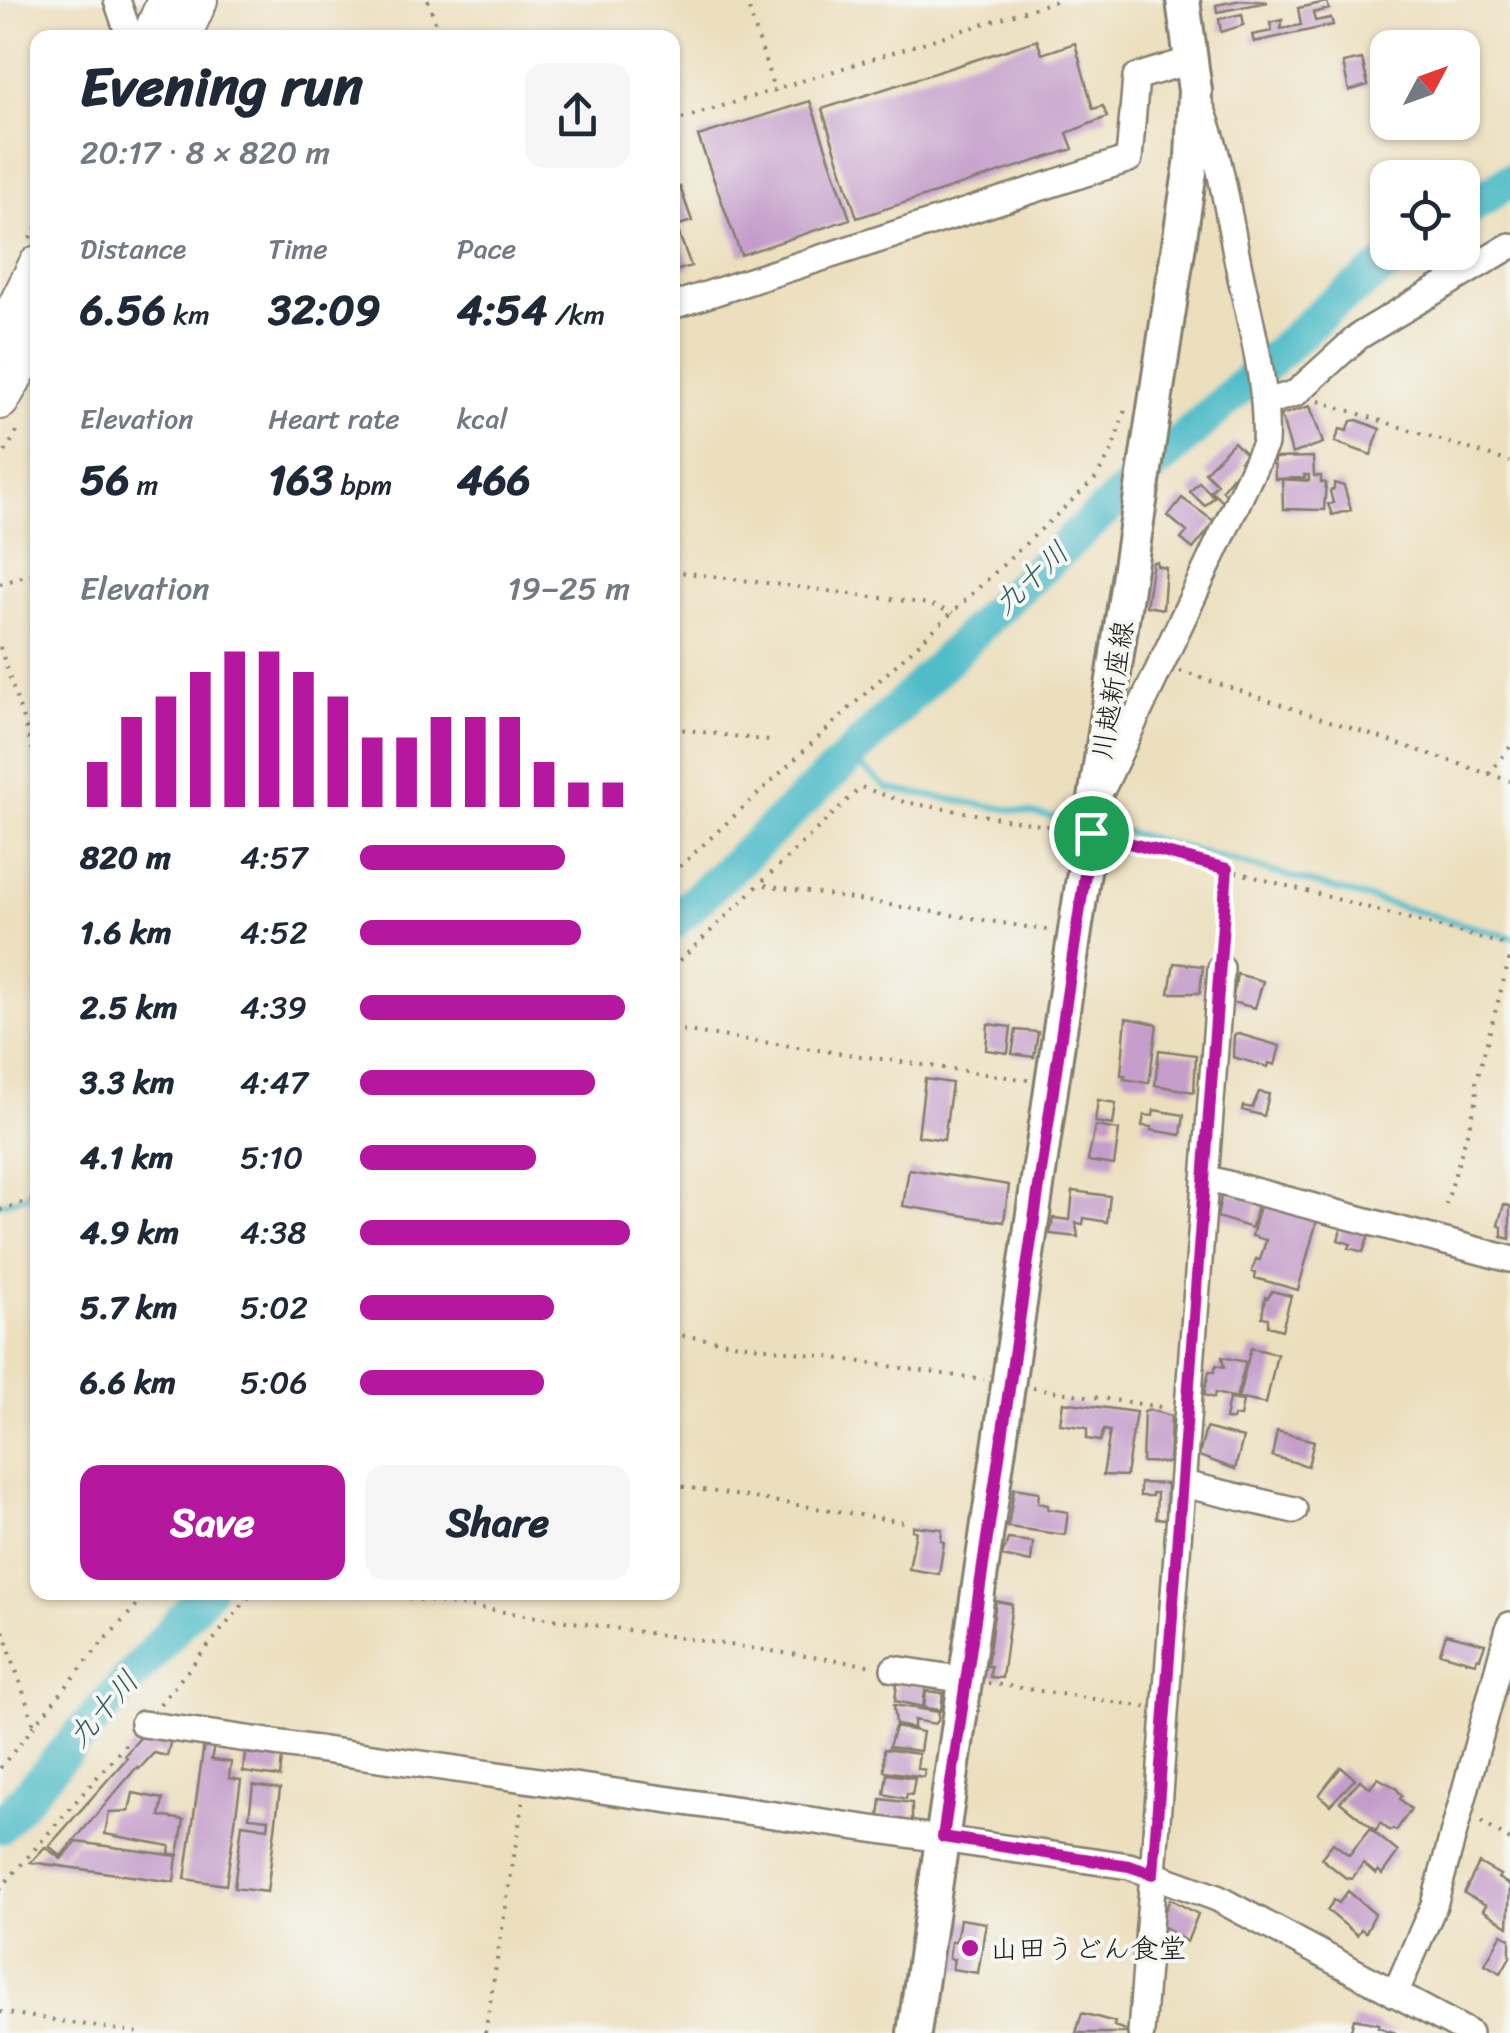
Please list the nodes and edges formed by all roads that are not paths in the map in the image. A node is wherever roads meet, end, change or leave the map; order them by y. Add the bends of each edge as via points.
1 (118, 0) edge
2 (167, 0) edge
3 (198, 0) edge
4 (1183, 0) edge
5 (127, 30) edge
6 (154, 30) edge
7 (185, 30) edge
8 (1193, 75) junction
9 (1510, 246) edge
10 (30, 281) edge
11 (680, 303) edge
12 (0, 341) edge
13 (30, 356) edge
14 (1267, 402) junction
15 (9, 415) edge
16 (1093, 818) junction
17 (1221, 968) road end
18 (1206, 1178) junction
19 (1510, 1258) edge
20 (1183, 1484) junction
21 (1294, 1510) dead end
22 (1510, 1626) edge
23 (894, 1669) road end
24 (966, 1680) junction
25 (143, 1724) dead end
26 (943, 1837) junction
27 (1153, 1874) junction
28 (1394, 1994) junction
29 (914, 2033) edge
30 (1142, 2033) edge
31 (1469, 2033) edge

1 - 5 street
2 - 6 highway
3 - 7 highway
4 - 8 main road, 川越新座線
8 - 11 street via 1136,77 1128,159
8 - 14 street
8 - 16 main road, 川越新座線 via 1192,158
9 - 14 street via 1360,336 1296,393
10 - 12 highway
13 - 15 highway
14 - 16 street via 1265,444
16 - 24 main road, 川越新座線
17 - 18 street
18 - 19 street
18 - 20 street
20 - 21 street
20 - 27 street
22 - 28 street via 1434,1905
23 - 24 street
24 - 26 main road, 川越新座線
25 - 26 street
26 - 27 street
26 - 29 main road, 川越新座線
27 - 28 street via 1217,1898
27 - 30 street
28 - 31 street

